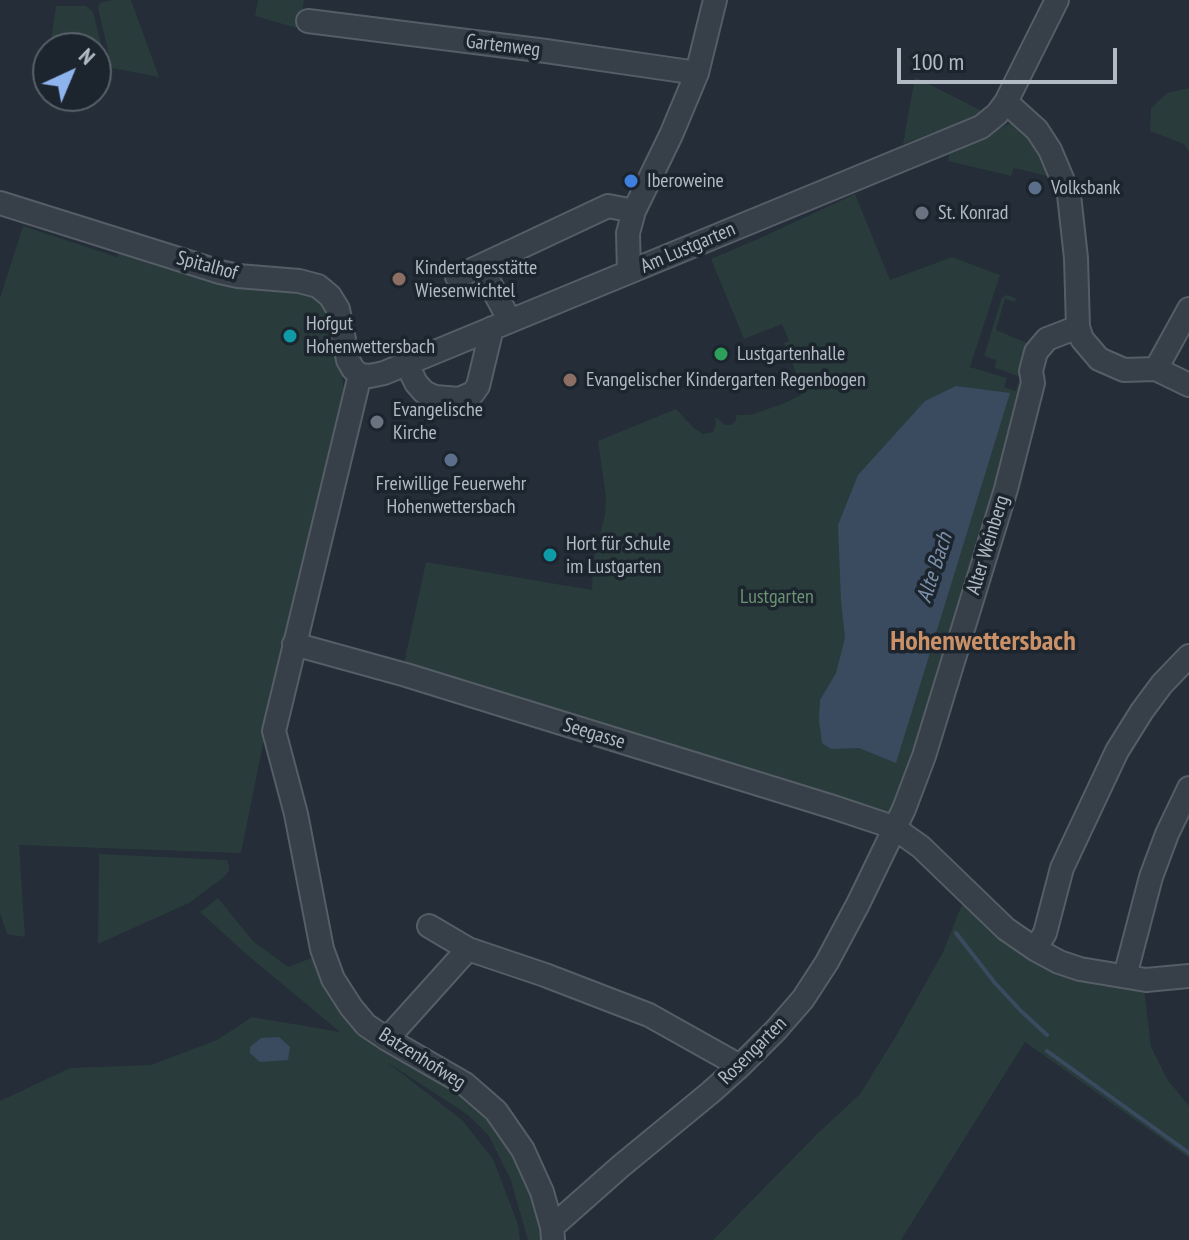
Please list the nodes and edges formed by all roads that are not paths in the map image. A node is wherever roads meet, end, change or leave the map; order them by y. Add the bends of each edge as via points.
1 (715, 0) edge
2 (1057, 0) edge
3 (308, 21) dead end
4 (697, 73) junction
5 (1006, 102) junction
6 (0, 203) edge
7 (634, 211) junction
8 (481, 267) junction
9 (629, 272) junction
10 (457, 277) dead end
11 (1189, 309) edge
12 (501, 325) junction
13 (1078, 327) junction
14 (407, 364) junction
15 (1156, 369) junction
16 (360, 375) junction
17 (1189, 385) edge
18 (294, 644) junction
19 (1189, 656) edge
20 (1189, 788) edge
21 (893, 827) junction
22 (429, 926) dead end
23 (468, 949) junction
24 (1035, 949) junction
25 (1125, 976) junction
26 (1189, 976) edge
27 (387, 1039) junction
28 (740, 1066) junction
29 (553, 1234) edge

1 - 4 street
2 - 5 street
3 - 4 street, Gartenweg
4 - 7 street
5 - 9 street, Am Lustgarten via 981,127
5 - 13 street via 1037,130 1069,195
6 - 16 street, Spitalhof via 220,272 318,286 338,309 348,360
7 - 8 street via 608,206
7 - 9 street via 628,233
8 - 10 street
8 - 12 street
9 - 12 street, Am Lustgarten
11 - 15 street
12 - 14 street, Am Lustgarten
12 - 14 street via 478,386 459,399 424,392
13 - 15 street via 1099,359 1124,370
13 - 21 street, Alter Weinberg via 1047,339 1036,352 1033,383 989,547 924,756
14 - 16 street, Am Lustgarten via 377,376
15 - 17 street
16 - 18 street
18 - 21 street, Seegasse
18 - 27 street, Batzenhofweg via 274,731 322,949 351,1007
19 - 24 street via 1162,684 1117,751 1062,868 1045,933
20 - 25 street via 1151,877
21 - 24 street, Seegasse
21 - 28 street, Rosengarten via 827,962 803,999
22 - 23 street
23 - 27 street
23 - 28 street via 649,1015
24 - 25 street, Seegasse via 1080,969
25 - 26 street, Seegasse
27 - 29 street, Batzenhofweg via 465,1084 496,1111 523,1150
28 - 29 street, Rosengarten via 621,1166

